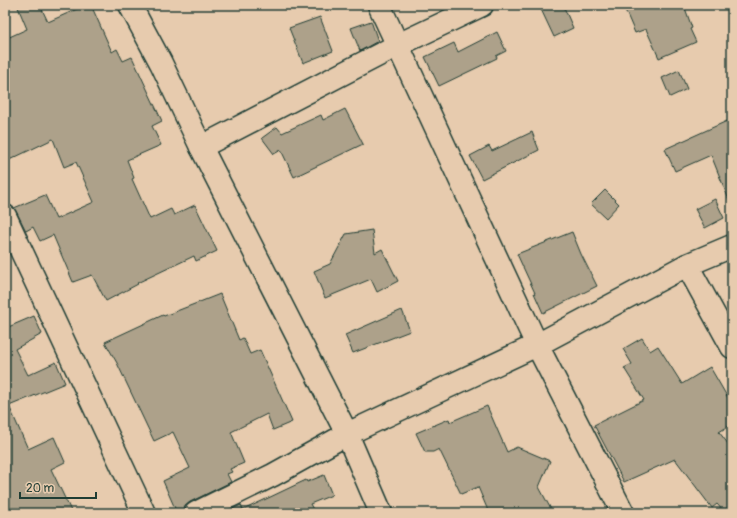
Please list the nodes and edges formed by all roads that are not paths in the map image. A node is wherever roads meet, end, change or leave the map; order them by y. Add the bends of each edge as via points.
1 (130, 5) edge
2 (379, 5) edge
3 (482, 5) edge
4 (398, 45) junction
5 (201, 147) junction
6 (5, 216) edge
7 (732, 246) edge
8 (687, 265) junction
9 (537, 345) junction
10 (732, 347) edge
11 (347, 434) junction
12 (144, 513) edge
13 (196, 513) edge
14 (381, 513) edge
15 (623, 513) edge

1 - 5 street
2 - 4 street
3 - 4 street
4 - 5 street
4 - 9 street
5 - 11 street
6 - 12 street
7 - 8 street
8 - 9 street
8 - 10 street
9 - 11 street
9 - 15 street
11 - 13 street via 273,475
11 - 14 street

